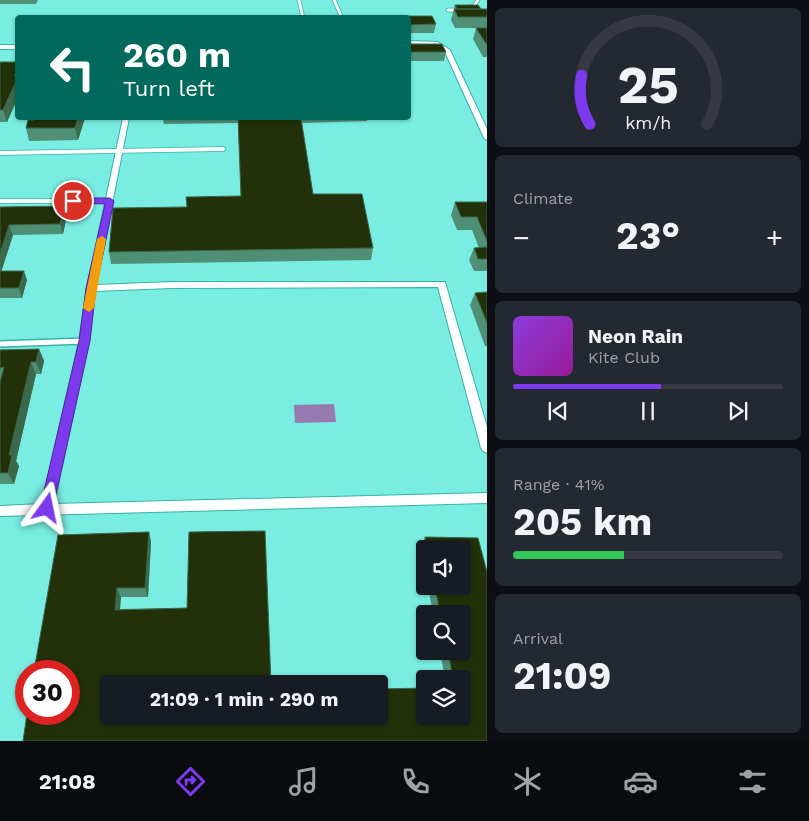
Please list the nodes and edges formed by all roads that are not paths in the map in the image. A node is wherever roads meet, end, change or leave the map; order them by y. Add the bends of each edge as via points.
1 (299, 0) edge
2 (334, 0) edge
3 (478, 0) edge
4 (466, 8) edge
5 (448, 10) dead end
6 (459, 10) edge
7 (302, 15) edge
8 (341, 15) edge
9 (411, 43) edge
10 (0, 47) edge
11 (15, 47) edge
12 (126, 120) edge
13 (486, 138) edge
14 (223, 149) dead end
15 (119, 152) junction
16 (0, 153) edge
17 (0, 201) edge
18 (110, 201) junction
19 (91, 288) junction
20 (84, 341) junction
21 (0, 344) edge
22 (486, 448) edge
23 (486, 498) edge
24 (47, 508) junction
25 (0, 511) edge

1 - 7 lane
2 - 8 lane
3 - 4 lane via 474,6
5 - 6 lane
9 - 13 street via 438,44 448,51
10 - 11 street
12 - 15 street
14 - 15 lane
15 - 16 lane
15 - 18 street
17 - 18 lane
18 - 19 street
19 - 20 street
19 - 22 street via 442,284
20 - 21 lane
20 - 24 street
23 - 24 street
24 - 25 street

